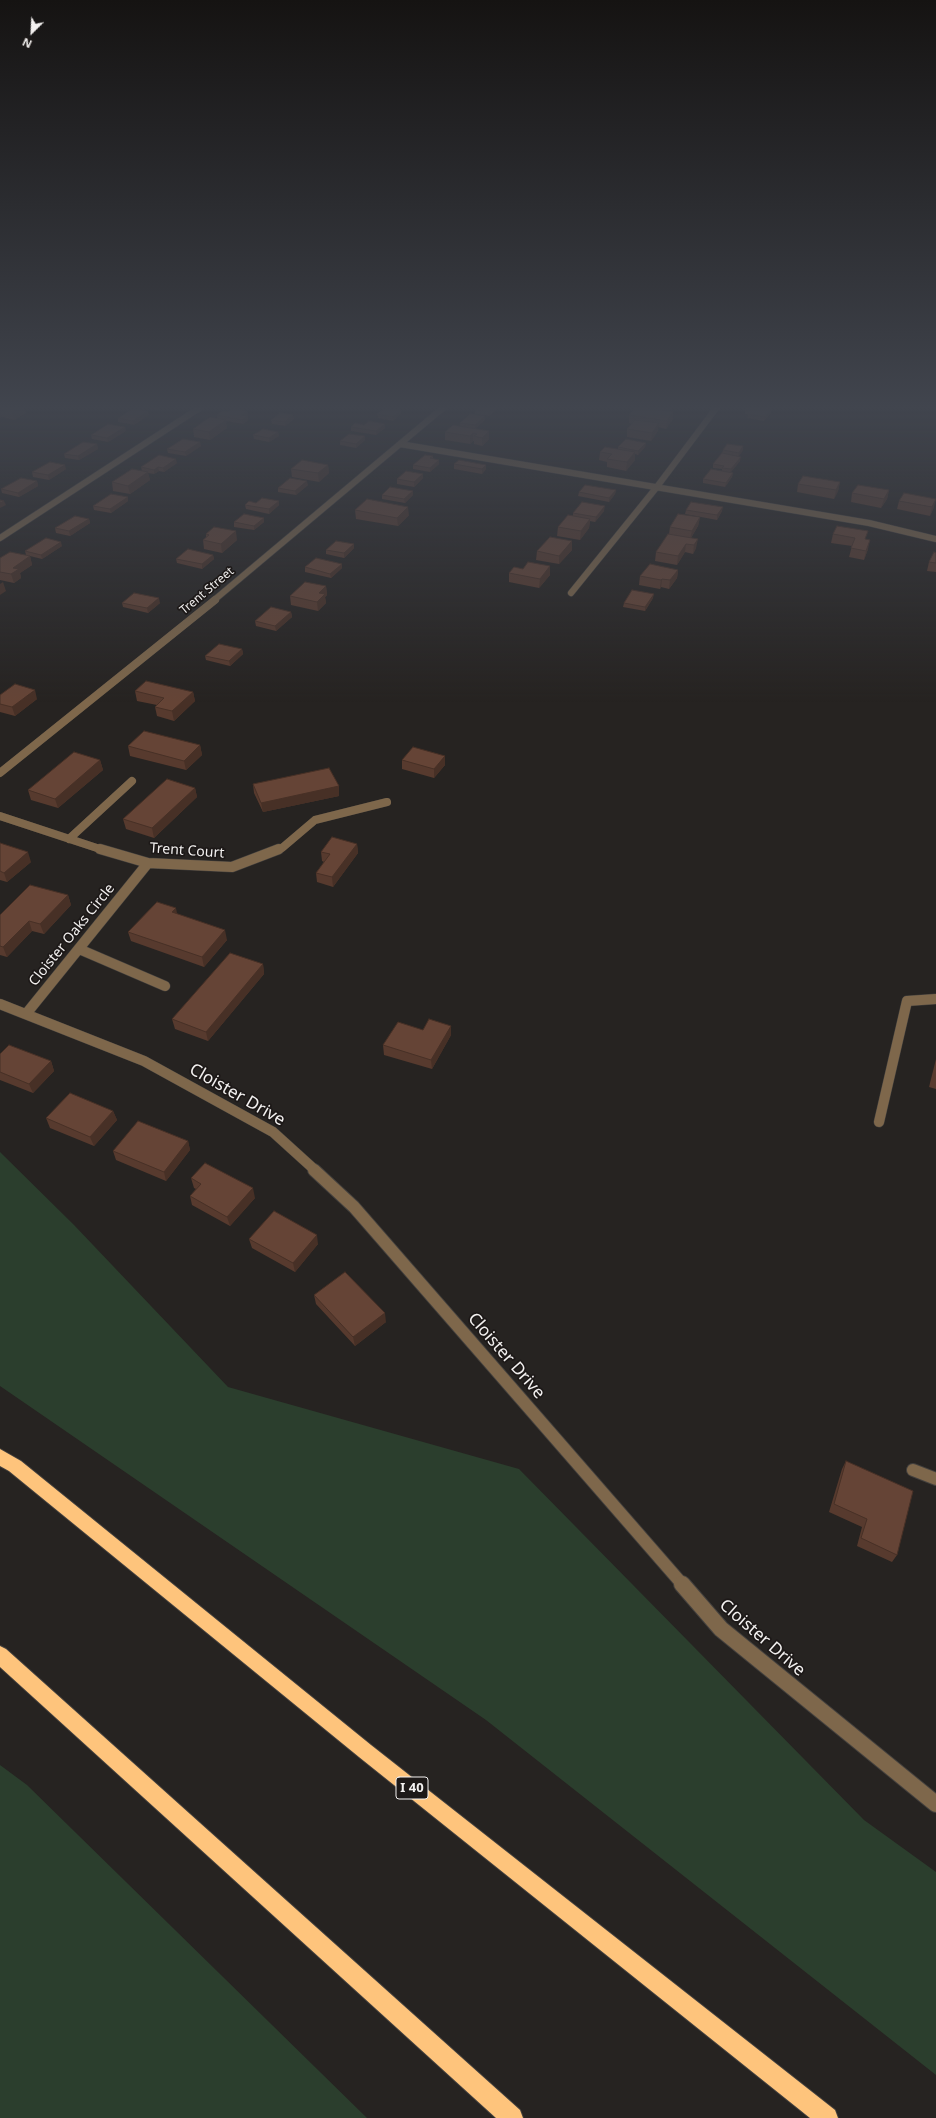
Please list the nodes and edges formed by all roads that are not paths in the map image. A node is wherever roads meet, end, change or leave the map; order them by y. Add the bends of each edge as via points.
1 (49, 506) edge
2 (326, 506) edge
3 (642, 506) edge
4 (764, 506) edge
5 (0, 538) edge
6 (936, 539) edge
7 (571, 593) dead end
8 (0, 773) edge
9 (132, 781) dead end
10 (387, 802) dead end
11 (0, 816) edge
12 (69, 839) junction
13 (148, 863) junction
14 (79, 949) junction
15 (165, 986) dead end
16 (936, 998) edge
17 (0, 1004) edge
18 (26, 1014) junction
19 (878, 1122) dead end
20 (0, 1456) edge
21 (913, 1470) dead end
22 (936, 1479) edge
23 (0, 1654) edge
24 (936, 1804) edge
25 (512, 2118) edge
26 (826, 2118) edge

1 - 5 street
2 - 8 street, Trent Street via 169,638
3 - 7 street
4 - 6 street via 868,523
9 - 12 street
10 - 13 street, Trent Court via 315,820 282,848 232,867
11 - 12 street, Trent Court
12 - 13 street, Trent Court
13 - 14 street, Cloister Oaks Circle
14 - 15 street
14 - 18 street, Cloister Oaks Circle
16 - 19 street via 907,1001
17 - 18 street, Cloister Drive
18 - 24 street, Cloister Drive via 144,1061 273,1132 354,1207 721,1629
20 - 26 highway, I 40
21 - 22 street
23 - 25 highway

